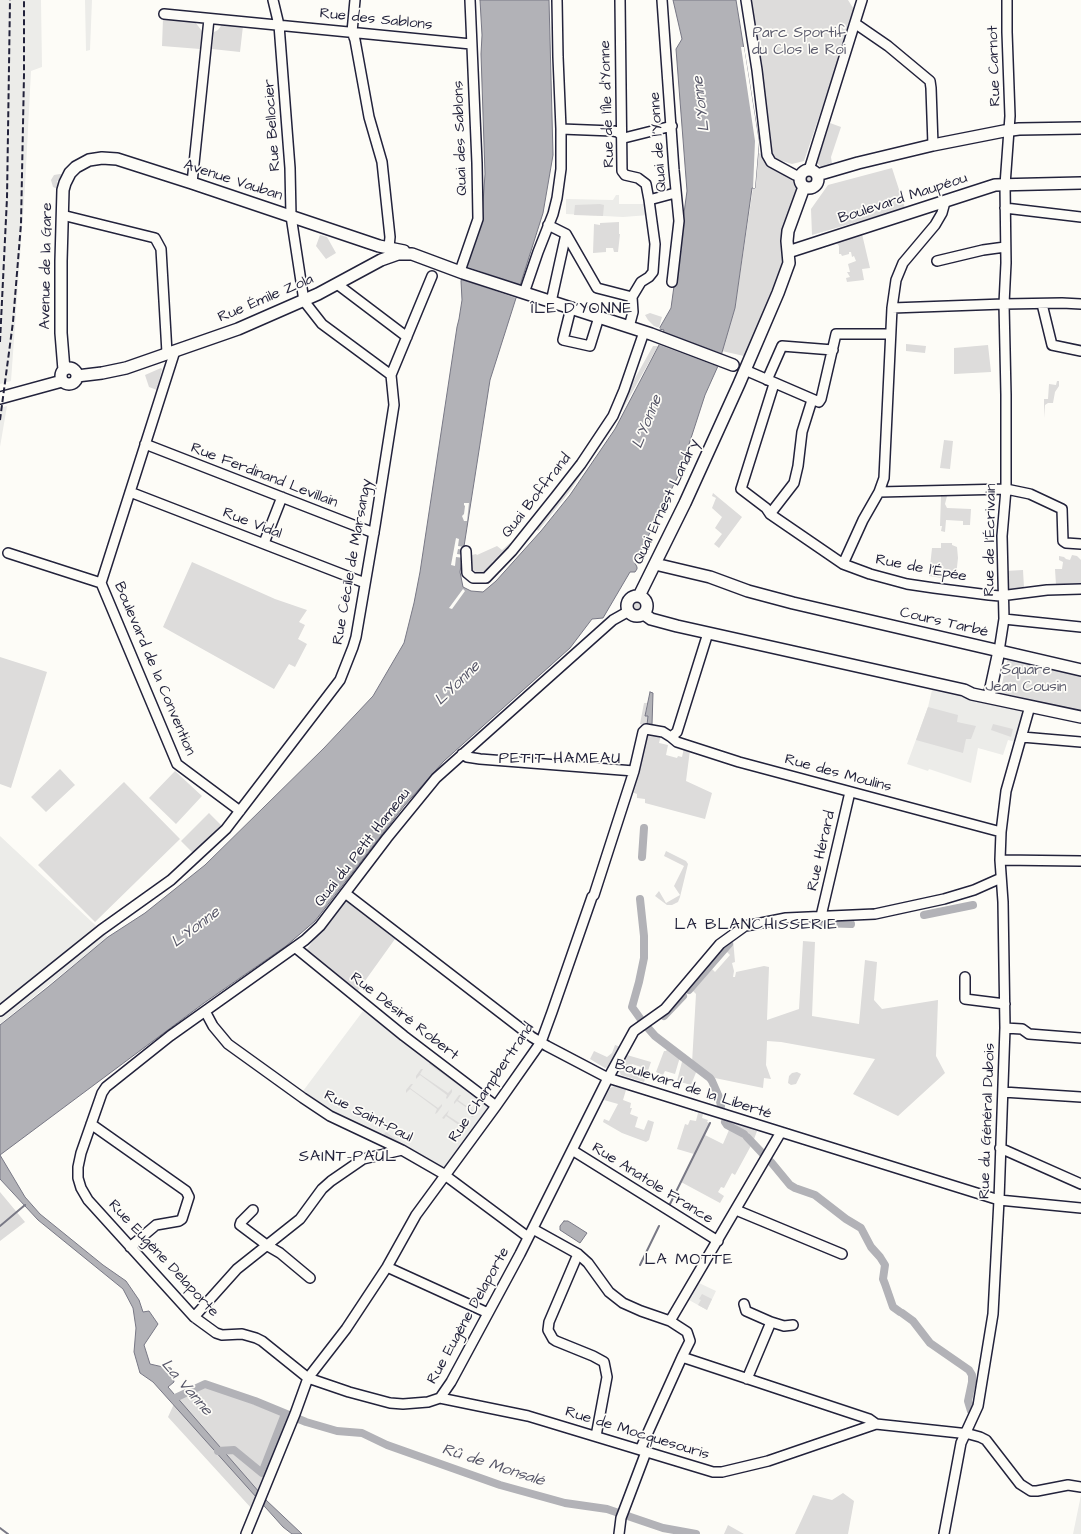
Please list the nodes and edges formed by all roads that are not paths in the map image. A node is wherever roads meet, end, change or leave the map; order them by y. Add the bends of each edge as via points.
1 (273, 0) edge
2 (355, 0) edge
3 (470, 0) edge
4 (557, 0) edge
5 (620, 0) edge
6 (662, 0) edge
7 (746, 0) edge
8 (862, 0) edge
9 (1007, 0) edge
10 (164, 14) dead end
11 (209, 19) junction
12 (856, 24) junction
13 (279, 25) junction
14 (352, 32) junction
15 (471, 44) junction
16 (672, 126) junction
17 (1081, 128) edge
18 (561, 129) junction
19 (1014, 130) junction
20 (621, 134) junction
21 (933, 145) junction
22 (76, 167) joint
23 (808, 174) junction
24 (192, 183) junction
25 (1081, 183) edge
26 (1005, 185) junction
27 (804, 187) junction
28 (675, 193) junction
29 (649, 200) junction
30 (945, 202) junction
31 (1005, 208) junction
32 (62, 215) junction
33 (291, 216) junction
34 (1081, 217) edge
35 (548, 225) junction
36 (566, 234) junction
37 (384, 246) junction
38 (1006, 247) junction
39 (788, 252) junction
40 (412, 254) junction
41 (381, 260) junction
42 (937, 261) dead end
43 (462, 272) junction
44 (432, 276) dead end
45 (672, 282) dead end
46 (337, 284) junction
47 (521, 292) junction
48 (632, 296) junction
49 (304, 300) junction
50 (551, 302) junction
51 (1004, 304) junction
52 (1042, 304) junction
53 (1081, 304) edge
54 (571, 308) junction
55 (892, 308) junction
56 (599, 317) junction
57 (629, 327) junction
58 (644, 332) junction
59 (890, 334) junction
60 (760, 335) junction
61 (407, 337) junction
62 (833, 350) junction
63 (1081, 351) edge
64 (171, 352) junction
65 (730, 364) junction
66 (745, 370) junction
67 (63, 375) junction
68 (391, 375) junction
69 (771, 382) junction
70 (0, 391) edge
71 (0, 398) edge
72 (816, 401) junction
73 (722, 421) junction
74 (145, 444) junction
75 (1006, 489) junction
76 (130, 492) junction
77 (879, 492) junction
78 (282, 497) junction
79 (770, 514) junction
80 (374, 533) junction
81 (264, 543) junction
82 (1081, 544) edge
83 (466, 551) dead end
84 (8, 553) dead end
85 (655, 564) junction
86 (843, 564) junction
87 (101, 583) junction
88 (364, 583) junction
89 (1081, 589) edge
90 (1003, 594) junction
91 (639, 596) junction
92 (629, 612) junction
93 (644, 614) junction
94 (1004, 619) junction
95 (1081, 627) edge
96 (708, 633) junction
97 (999, 651) junction
98 (1081, 670) edge
99 (989, 697) junction
100 (1030, 706) junction
101 (1081, 717) edge
102 (671, 737) junction
103 (1022, 737) junction
104 (1081, 742) edge
105 (462, 754) junction
106 (634, 771) junction
107 (850, 792) junction
108 (240, 811) junction
109 (1001, 832) junction
110 (1000, 860) junction
111 (1081, 861) edge
112 (1001, 878) junction
113 (345, 893) junction
114 (822, 916) junction
115 (296, 948) junction
116 (965, 977) dead end
117 (1005, 1004) junction
118 (0, 1011) edge
119 (206, 1011) junction
120 (1005, 1028) junction
121 (1081, 1038) edge
122 (541, 1042) junction
123 (608, 1078) junction
124 (106, 1087) joint
125 (1003, 1092) junction
126 (1081, 1097) edge
127 (496, 1106) junction
128 (91, 1124) junction
129 (781, 1132) junction
130 (1000, 1148) junction
131 (402, 1150) junction
132 (572, 1150) junction
133 (445, 1175) junction
134 (1081, 1184) edge
135 (999, 1200) junction
136 (1081, 1208) edge
137 (253, 1210) dead end
138 (736, 1210) junction
139 (530, 1233) junction
140 (718, 1241) junction
141 (268, 1246) junction
142 (130, 1247) junction
143 (578, 1254) junction
144 (842, 1254) dead end
145 (387, 1267) junction
146 (310, 1278) dead end
147 (744, 1304) dead end
148 (488, 1313) junction
149 (194, 1317) junction
150 (670, 1322) junction
151 (771, 1322) junction
152 (793, 1324) dead end
153 (682, 1357) junction
154 (308, 1378) junction
155 (747, 1379) junction
156 (440, 1398) junction
157 (876, 1424) junction
158 (964, 1434) junction
159 (596, 1436) junction
160 (643, 1451) junction
161 (1081, 1487) edge
162 (246, 1534) edge
163 (619, 1534) edge
164 (944, 1534) edge

1 - 13 street, Rue Bellocier
2 - 14 street
3 - 15 street, Quai des Sablons
4 - 18 street
5 - 20 street, Rue de l'Île d'Yonne
6 - 16 street, Quai de l'Yonne
7 - 23 street via 768,155 771,162 795,175
8 - 12 street
9 - 19 street, Rue Carnot via 1010,116
10 - 11 street, Rue des Sablons
11 - 13 street, Rue des Sablons
11 - 24 street
12 - 21 street via 888,46 930,81
12 - 23 street
13 - 14 street, Rue des Sablons
13 - 33 street, Rue Bellocier via 290,168
14 - 15 street, Rue des Sablons
14 - 37 street via 369,117 382,162 390,237
15 - 43 street, Quai des Sablons via 478,219
16 - 20 street via 624,138
16 - 28 street, Quai de l'Yonne
17 - 19 main road
18 - 20 street via 613,131
18 - 35 street via 561,169 557,198
19 - 21 main road
19 - 26 street, Rue Carnot
20 - 29 street, Rue de l'Île d'Yonne via 623,173 646,184
21 - 23 main road
22 - 24 main road, Avenue Vauban via 89,160 110,158
22 - 32 main road, Avenue de la Gare via 65,183
23 - 27 main road via 800,183
23 - 27 main road via 818,181 809,189
24 - 33 main road, Avenue Vauban
25 - 26 main road, Boulevard Maupéou
26 - 30 main road, Boulevard Maupéou via 995,185
26 - 31 street, Rue Carnot
27 - 39 main road via 788,231
28 - 29 street
28 - 45 street, Quai de l'Yonne via 679,221
29 - 48 street, Rue de l'Île d'Yonne via 655,244 653,272 641,282
30 - 39 main road, Boulevard Maupéou
30 - 55 street via 935,225 903,263 896,280
31 - 34 street
31 - 38 street, Rue Carnot
32 - 64 street via 155,238 161,249
32 - 67 main road, Avenue de la Gare
33 - 37 main road, Avenue Vauban
33 - 49 street, Rue Bellocier
35 - 36 street
35 - 47 street
36 - 48 street via 597,288
36 - 50 street
37 - 40 main road, Avenue Vauban
37 - 41 main road
38 - 42 street
38 - 51 street, Rue Carnot
39 - 60 main road via 788,267
40 - 41 main road, Rue Émile Zola via 398,254
40 - 43 main road, Rue Émile Zola
41 - 46 main road, Rue Émile Zola
43 - 47 main road, Rue Émile Zola
44 - 61 street, Rue Cécile de Marsangy
46 - 49 main road, Rue Émile Zola
46 - 61 street
47 - 50 main road, Rue Émile Zola
48 - 57 street via 633,312
49 - 64 main road, Rue Émile Zola via 238,329
49 - 68 street, Rue Bellocier via 322,324
50 - 54 main road, Rue Émile Zola
51 - 52 street
51 - 55 street
51 - 75 street, Rue de l'Écrivain
52 - 53 street
52 - 63 street via 1052,345
54 - 56 main road, Rue Émile Zola
54 - 56 street via 563,340 590,346
55 - 59 street
56 - 57 main road, Rue Émile Zola
57 - 58 main road, Rue Émile Zola
58 - 65 main road, Rue Émile Zola
58 - 83 street, Quai Boffrand via 613,416 581,464 517,544 491,573 481,579 473,578 466,570
59 - 62 street via 836,334
59 - 77 street via 884,478
60 - 65 main road via 740,362
60 - 66 main road, Quai Ernest Landry
61 - 68 street, Rue Cécile de Marsangy
62 - 69 street via 782,346
62 - 72 street via 821,399
64 - 67 main road, Rue Émile Zola via 126,368 77,376 72,384 68,384
64 - 74 street, Boulevard de la Convention
65 - 73 main road, Quai Ernest Landry via 735,375
66 - 69 street
66 - 73 main road, Quai Ernest Landry
67 - 70 main road
67 - 71 main road
68 - 80 street, Rue Cécile de Marsangy via 394,405
69 - 72 street
69 - 79 street, Rue de l'Épée via 740,489 766,508
72 - 79 street via 802,432 794,483
73 - 85 main road, Quai Ernest Landry
74 - 76 street, Boulevard de la Convention
74 - 78 street, Rue Ferdinand Levillain
75 - 77 street
75 - 82 street via 1030,494 1062,509 1063,541
75 - 90 street, Rue de l'Écrivain via 1002,536
76 - 81 street, Rue Vidal
76 - 87 street, Boulevard de la Convention
77 - 86 street via 862,520
78 - 80 street, Rue Ferdinand Levillain
78 - 81 street
79 - 86 street, Rue de l'Épée
80 - 88 street, Rue Cécile de Marsangy
81 - 88 street, Rue Vidal
84 - 87 street
85 - 91 main road, Quai Ernest Landry
85 - 97 main road, Cours Tarbé via 710,577 748,591 793,603
86 - 90 street, Rue de l'Épée via 907,584 989,595
87 - 108 street, Boulevard de la Convention via 178,764
88 - 108 street, Rue Cécile de Marsangy via 354,647 340,680
89 - 90 street, Rue de l'Épée
90 - 94 street, Rue de l'Écrivain
91 - 92 main road, Quai Ernest Landry via 630,599 627,605
91 - 93 main road via 647,602
92 - 93 main road via 637,616
92 - 105 street, Quai du Petit Hameau via 613,620
93 - 96 main road via 651,619
94 - 95 street
94 - 97 street, Rue de l'Écrivain
96 - 99 main road
96 - 102 street via 677,732
97 - 98 main road
97 - 99 main road, Cours Tarbé
99 - 100 main road
100 - 101 main road
100 - 103 street, Rue du Général Dubois
102 - 106 street, Rue Champbertrand via 663,732 643,732
102 - 107 street, Rue des Moulins via 677,742 739,762
103 - 104 street
103 - 109 street, Rue du Général Dubois via 1006,791
105 - 106 street via 467,757
105 - 113 street, Quai du Petit Hameau via 436,778
106 - 122 street, Rue Champbertrand via 594,895
107 - 109 street, Rue des Moulins
107 - 114 street, Rue Hérard
108 - 118 street, Rue Cécile de Marsangy via 226,829 171,880 101,930
109 - 110 street, Rue du Général Dubois
110 - 111 street
110 - 112 street, Rue du Général Dubois
112 - 114 street, Rue Eugène Delaporte via 944,899 875,914
112 - 117 street, Rue du Général Dubois via 1004,902
113 - 115 street, Quai du Petit Hameau via 320,926
113 - 122 street, Boulevard de la Liberté
114 - 123 street, Rue Eugène Delaporte via 786,918 745,926 720,944 665,1009 634,1031
115 - 119 street, Quai du Petit Hameau
115 - 127 street, Rue Désiré Robert via 404,1036
116 - 117 street via 965,999
117 - 120 street, Rue du Général Dubois
119 - 124 street, Quai du Petit Hameau
119 - 131 street, Rue Saint-Paul via 213,1026 228,1044 303,1098 330,1116
120 - 121 street via 1022,1029 1029,1034
120 - 125 street, Rue du Général Dubois
122 - 123 street, Boulevard de la Liberté
122 - 127 street, Rue Champbertrand
123 - 129 street, Boulevard de la Liberté
123 - 132 street, Rue Eugène Delaporte
124 - 128 street, Rue Eugène Delaporte
125 - 126 street
125 - 130 street, Rue du Général Dubois
127 - 133 street, Rue Champbertrand
128 - 142 street, Rue Eugène Delaporte via 78,1167 81,1188 88,1200
128 - 142 street via 186,1192 189,1198 182,1219 156,1225
129 - 135 street, Boulevard de la Liberté
129 - 138 street
130 - 134 street
130 - 135 street, Rue du Général Dubois
131 - 133 street, Rue Saint-Paul
131 - 141 street via 363,1159 331,1180 300,1219
132 - 139 street, Rue Eugène Delaporte
132 - 140 street, Rue Anatole France
133 - 139 street, Rue Saint-Paul
133 - 145 street, Rue Champbertrand via 416,1216
135 - 136 street, Boulevard de la Liberté
135 - 158 street, Rue du Général Dubois via 993,1314 978,1406
137 - 141 street via 240,1225
138 - 140 street
138 - 144 street
139 - 143 street, Rue Saint-Paul
139 - 148 street, Rue Eugène Delaporte
140 - 150 street
141 - 146 street
141 - 149 street via 238,1270
142 - 149 street, Rue Eugène Delaporte
143 - 150 street, Rue Saint-Paul via 588,1263 609,1292 619,1300 629,1307
143 - 159 street via 549,1322 548,1330 556,1341 604,1362 607,1377
145 - 148 street
145 - 154 street, Rue Champbertrand
147 - 151 street via 746,1311
148 - 156 street, Rue Eugène Delaporte
149 - 154 street, Rue Eugène Delaporte via 218,1335 242,1334 262,1341
150 - 153 street, Rue Saint-Paul via 689,1335 690,1341
151 - 152 street via 784,1326
151 - 155 street
153 - 155 street
153 - 160 street
154 - 156 street, Rue Eugène Delaporte via 390,1403 412,1404
154 - 162 street, Rue Champbertrand
155 - 157 street via 869,1419
156 - 159 street, Rue de Mocquesouris via 528,1416
157 - 158 street, Rue de Mocquesouris
157 - 160 street, Rue de Mocquesouris via 776,1459 722,1472 704,1470
158 - 161 street, Rue de Mocquesouris via 986,1440 1020,1484 1031,1491 1068,1485
158 - 164 street, Rue du Général Dubois
159 - 160 street, Rue de Mocquesouris
160 - 163 street via 622,1514

